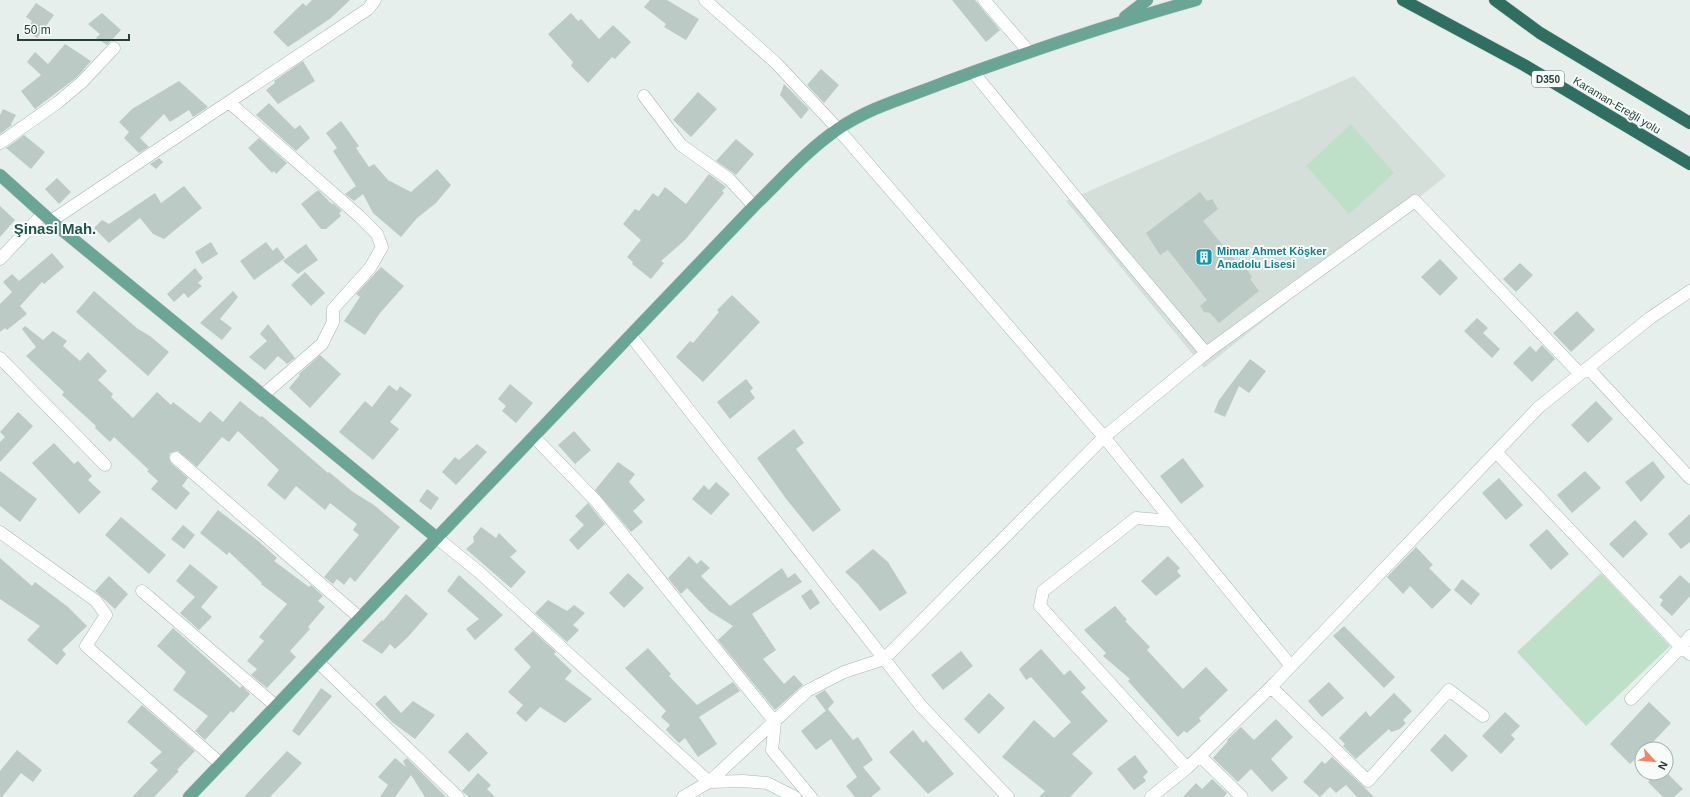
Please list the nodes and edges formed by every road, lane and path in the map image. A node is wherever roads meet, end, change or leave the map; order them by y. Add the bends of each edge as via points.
1 (375, 0) edge
2 (705, 0) edge
3 (984, 0) edge
4 (1147, 0) edge
5 (1196, 0) edge
6 (1403, 0) edge
7 (1495, 0) edge
8 (1119, 21) junction
9 (114, 48) dead end
10 (1029, 52) junction
11 (973, 72) junction
12 (644, 96) dead end
13 (230, 103) junction
14 (1690, 123) edge
15 (838, 129) junction
16 (0, 143) edge
17 (1690, 164) edge
18 (0, 176) edge
19 (754, 206) junction
20 (47, 217) junction
21 (0, 259) edge
22 (1690, 291) edge
23 (631, 336) junction
24 (1206, 353) junction
25 (0, 358) edge
26 (1584, 371) junction
27 (263, 395) junction
28 (534, 437) junction
29 (1104, 437) junction
30 (1496, 452) junction
31 (176, 458) dead end
32 (105, 465) dead end
33 (1690, 478) edge
34 (1172, 521) junction
35 (0, 532) edge
36 (437, 538) junction
37 (142, 591) dead end
38 (360, 618) junction
39 (1690, 636) edge
40 (1685, 650) edge
41 (884, 659) junction
42 (318, 662) junction
43 (1291, 666) junction
44 (1271, 687) junction
45 (1631, 699) dead end
46 (276, 706) junction
47 (1483, 716) dead end
48 (776, 722) junction
49 (1200, 756) junction
50 (221, 764) junction
51 (1187, 768) junction
52 (709, 782) junction
53 (189, 797) edge
54 (458, 797) edge
55 (683, 797) edge
56 (795, 797) edge
57 (811, 797) edge
58 (1008, 797) edge
59 (1151, 797) edge
60 (1242, 797) edge

1 - 13 street via 368,9
2 - 15 street via 776,63
3 - 10 street
4 - 8 main road
5 - 8 main road
6 - 17 highway, Karaman-Ereğli yolu / D350 via 1524,65
7 - 14 highway, Karaman-Ereğli yolu via 1540,33
8 - 10 main road
9 - 16 street via 82,82 57,103
10 - 11 main road
11 - 15 main road via 865,113
11 - 24 street
12 - 19 street via 681,145 729,179
13 - 20 street
13 - 27 street via 359,216 377,234 382,247 370,268 333,309 333,322 322,344
15 - 19 main road via 808,153
15 - 29 street
18 - 20 main road
19 - 23 main road
20 - 21 street
20 - 27 main road
22 - 26 street via 1650,318
23 - 28 main road
23 - 41 street
24 - 26 street via 1415,202
24 - 29 street
25 - 32 street
26 - 30 street via 1539,406
26 - 33 street
27 - 36 main road
28 - 36 main road
28 - 48 street via 596,501
29 - 34 street
29 - 41 street
30 - 40 street
30 - 43 street
31 - 38 street
34 - 43 street
34 - 51 street via 1136,518 1043,591 1040,606
35 - 50 street via 96,601 106,615 86,646
36 - 38 main road
36 - 52 street via 478,572
37 - 46 street
38 - 42 main road
39 - 40 street
40 - 45 street
41 - 48 street via 844,672 807,691
41 - 58 street via 921,706
42 - 46 main road
42 - 54 street
43 - 44 street
44 - 47 street via 1368,780 1449,690
44 - 49 street
46 - 50 main road
48 - 52 street
48 - 57 street via 772,750
49 - 51 street
49 - 60 street
50 - 53 main road
51 - 59 street
52 - 55 street
52 - 56 street via 766,783

